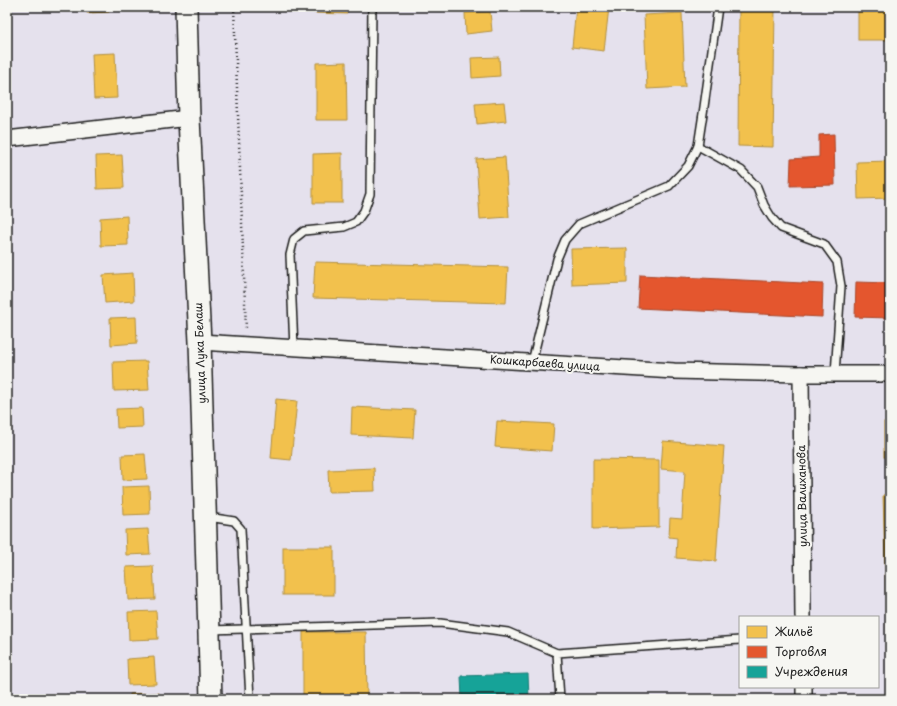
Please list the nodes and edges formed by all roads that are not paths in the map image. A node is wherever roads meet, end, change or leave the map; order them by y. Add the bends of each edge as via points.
1 (186, 7) edge
2 (372, 7) edge
3 (718, 7) edge
4 (189, 118) junction
5 (7, 139) edge
6 (698, 146) junction
7 (200, 342) junction
8 (294, 348) junction
9 (532, 362) junction
10 (801, 374) junction
11 (835, 374) junction
12 (890, 374) edge
13 (205, 517) junction
14 (803, 616) edge
15 (209, 630) junction
16 (246, 630) junction
17 (739, 640) edge
18 (557, 653) junction
19 (804, 688) edge
20 (211, 699) edge
21 (250, 699) edge
22 (560, 699) edge
23 (804, 699) edge

1 - 4 main road, улица Лука Белаш
2 - 8 lane via 370,194 364,211 356,222 304,231 294,239 290,254
3 - 6 lane
4 - 5 street
4 - 7 main road, улица Лука Белаш
6 - 9 lane via 688,166 669,186 579,224 565,240 557,259
6 - 11 lane via 741,170 757,187 764,205 781,228 824,244 837,262 841,286
7 - 8 street, Кошкарбаева улица
7 - 13 main road, улица Лука Белаш
8 - 9 street, Кошкарбаева улица
9 - 10 street, Кошкарбаева улица via 674,371
10 - 11 street, Кошкарбаева улица
10 - 14 street, улица Валиханова
11 - 12 street, Кошкарбаева улица
13 - 15 main road, улица Лука Белаш
13 - 16 lane via 234,521 241,529
15 - 16 lane
15 - 20 main road, улица Лука Белаш
16 - 18 lane via 440,623 508,632
16 - 21 lane
17 - 18 lane
18 - 22 lane
19 - 23 street

